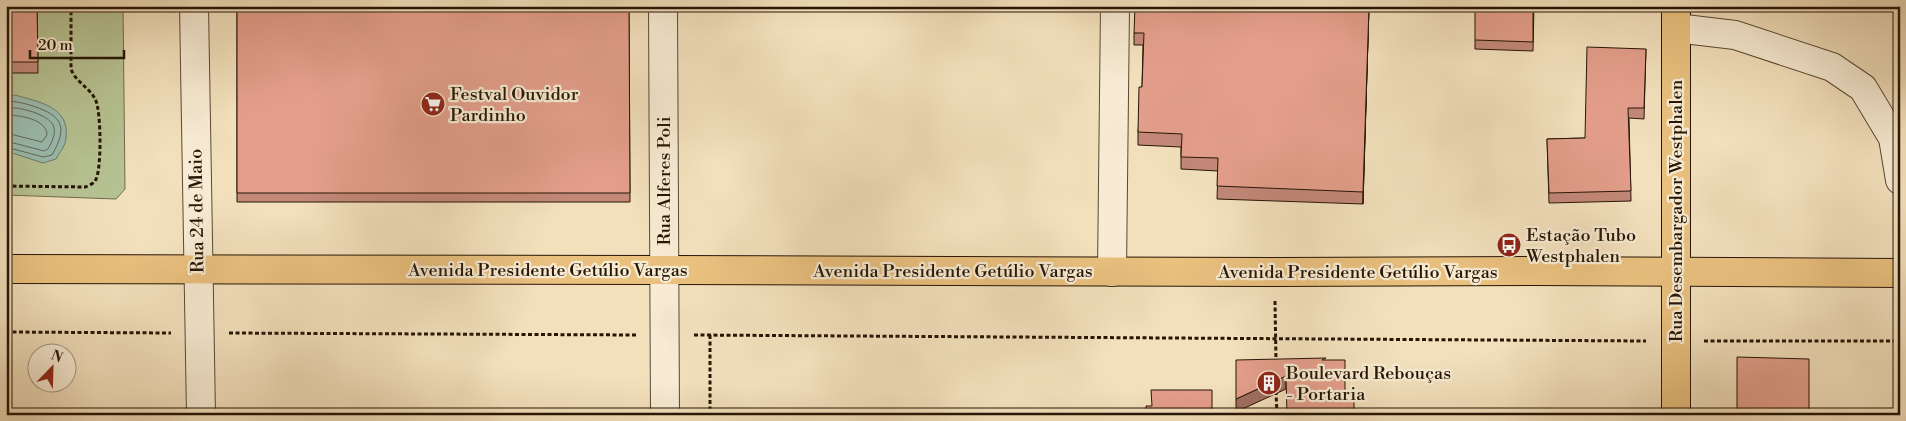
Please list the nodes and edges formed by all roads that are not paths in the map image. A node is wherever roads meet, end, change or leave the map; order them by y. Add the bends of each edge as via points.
1 (194, 6) edge
2 (663, 6) edge
3 (1115, 6) edge
4 (1676, 17) edge
5 (1900, 180) edge
6 (6, 269) edge
7 (198, 269) junction
8 (664, 270) junction
9 (1112, 272) junction
10 (1676, 272) junction
11 (1900, 273) edge
12 (201, 415) edge
13 (665, 415) edge
14 (1676, 415) edge

1 - 7 street, Rua 24 de Maio
2 - 8 street, Rua Alferes Poli
3 - 9 street
4 - 5 street via 1832,67 1863,88 1893,138
4 - 10 main road, Rua Desembargador Westphalen
6 - 7 main road, Avenida Presidente Getúlio Vargas
7 - 8 main road, Avenida Presidente Getúlio Vargas
7 - 12 street, Rua 24 de Maio
8 - 9 main road, Avenida Presidente Getúlio Vargas
8 - 13 street, Rua Alferes Poli
9 - 10 main road, Avenida Presidente Getúlio Vargas
10 - 11 main road, Avenida Presidente Getúlio Vargas
10 - 14 main road, Rua Desembargador Westphalen

